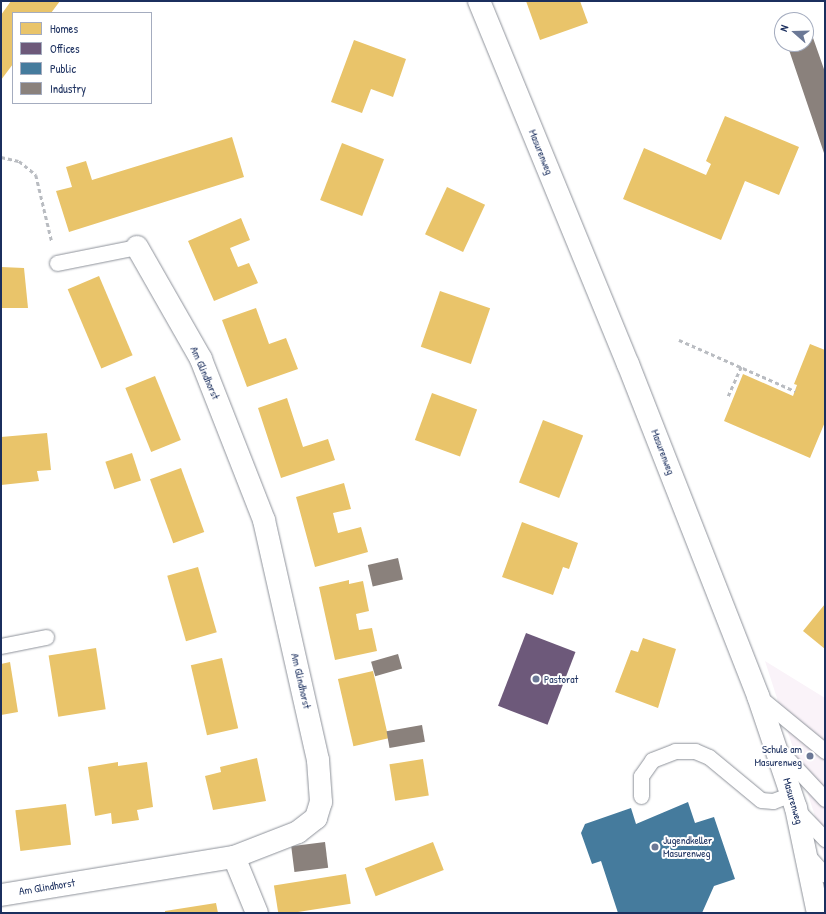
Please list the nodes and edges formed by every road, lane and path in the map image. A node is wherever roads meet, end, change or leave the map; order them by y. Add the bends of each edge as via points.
1 (479, 1) edge
2 (1, 157) edge
3 (137, 247) joint
4 (57, 263) joint
5 (679, 340) dead end
6 (741, 367) junction
7 (795, 391) dead end
8 (728, 396) dead end
9 (46, 637) dead end
10 (1, 646) edge
11 (758, 696) junction
12 (776, 747) junction
13 (825, 751) edge
14 (642, 796) dead end
15 (825, 799) edge
16 (793, 801) junction
17 (825, 839) edge
18 (808, 856) junction
19 (234, 857) junction
20 (825, 875) edge
21 (1, 895) edge
22 (819, 905) edge
23 (257, 913) edge

1 - 11 street, Masurenweg via 628,364
2 - 4 path via 19,161 36,175
3 - 4 lane
3 - 19 street, Am Glindhorst via 201,359 264,520 318,760 322,802 316,818 298,832
5 - 6 path
6 - 7 path
6 - 8 path
9 - 10 lane
11 - 12 street, Masurenweg
11 - 13 lane
12 - 15 lane
12 - 16 street, Masurenweg
14 - 16 lane via 640,776 652,760 675,751 696,751 709,757 761,800
16 - 17 lane
16 - 18 street, Masurenweg
18 - 20 lane
18 - 22 street, Masurenweg
19 - 21 street, Am Glindhorst
19 - 23 street

